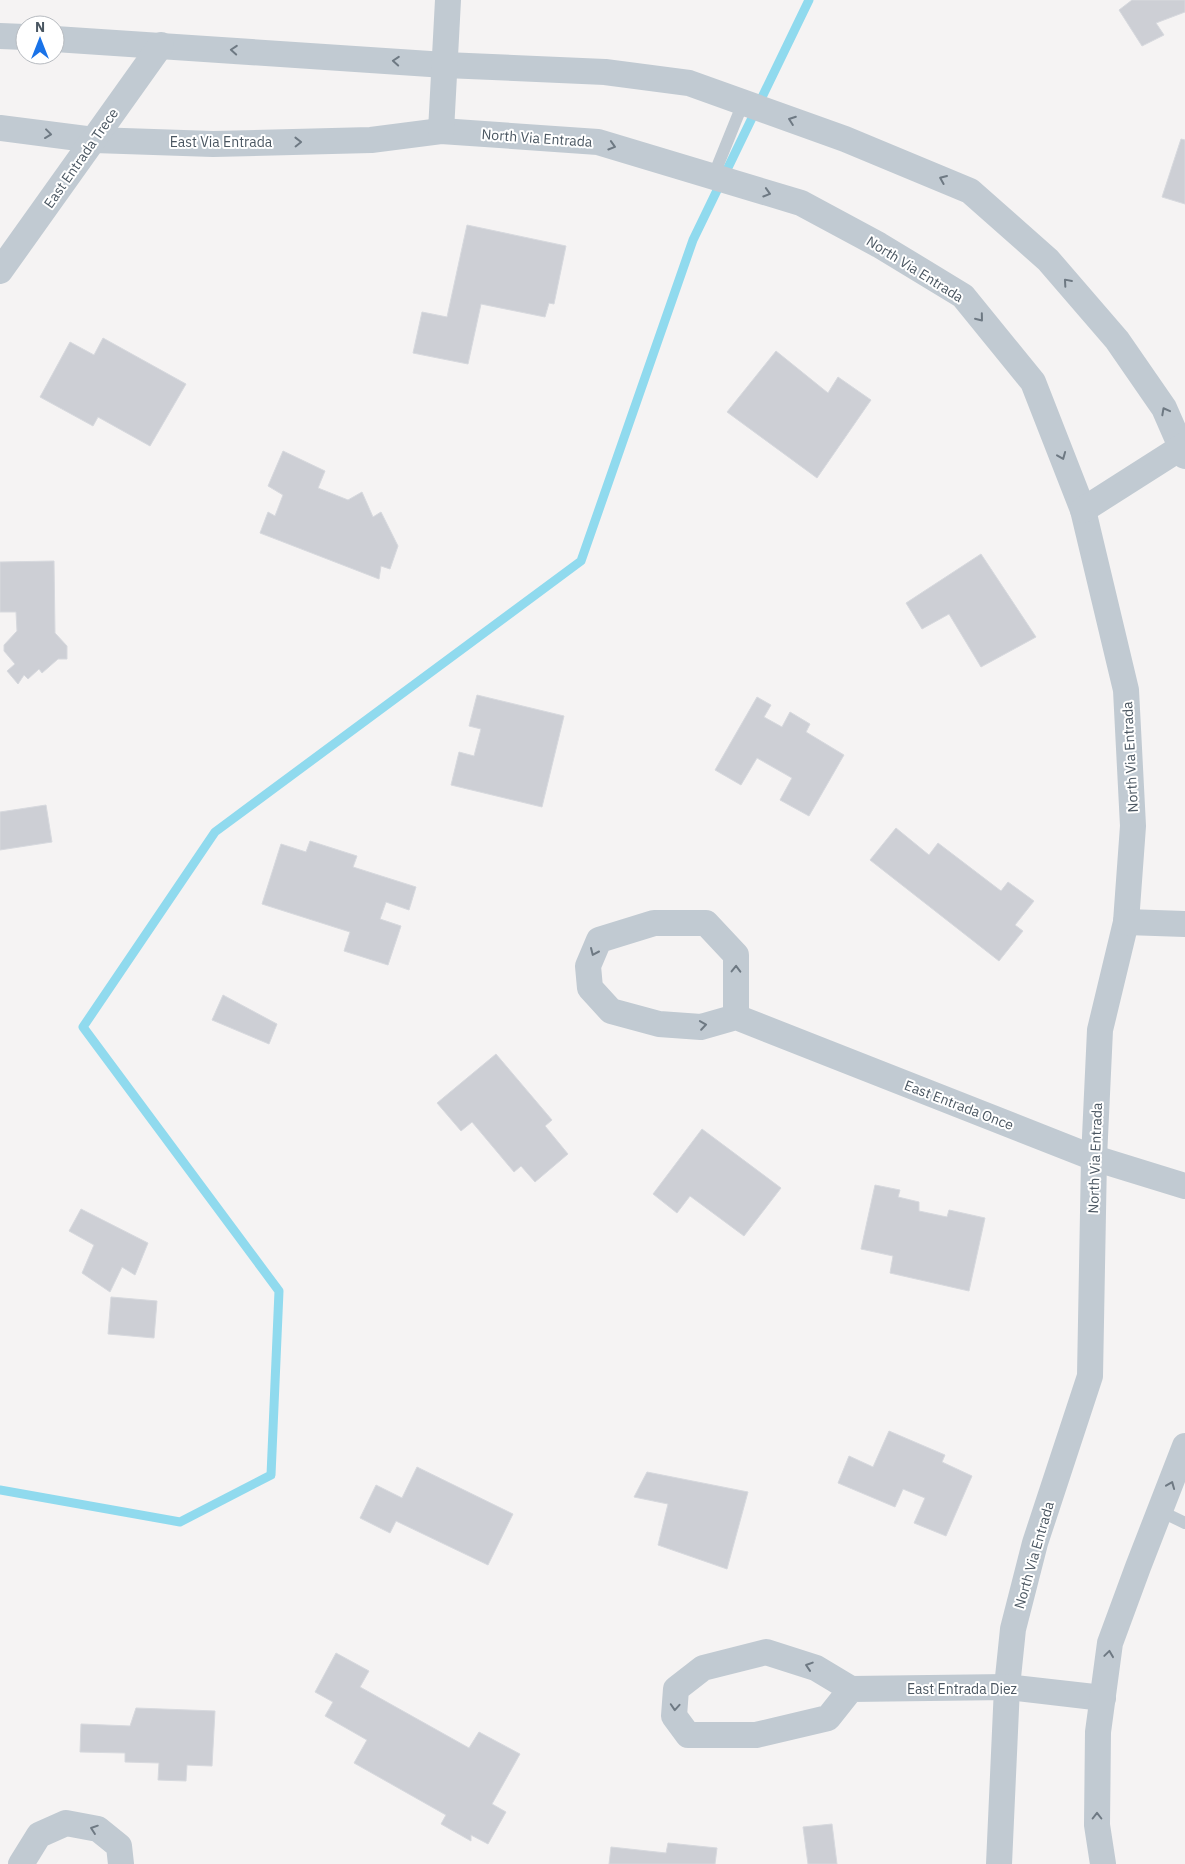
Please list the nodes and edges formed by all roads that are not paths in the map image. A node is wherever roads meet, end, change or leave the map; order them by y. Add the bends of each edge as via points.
1 (448, 0) edge
2 (0, 36) edge
3 (15, 37) edge
4 (65, 40) edge
5 (161, 45) junction
6 (445, 64) junction
7 (743, 102) junction
8 (0, 128) edge
9 (441, 131) junction
10 (94, 140) junction
11 (713, 176) junction
12 (0, 271) edge
13 (1184, 449) edge
14 (1083, 510) junction
15 (1126, 922) junction
16 (1185, 924) edge
17 (736, 1017) junction
18 (1094, 1158) junction
19 (1185, 1186) edge
20 (1185, 1446) edge
21 (1160, 1511) junction
22 (1185, 1523) edge
23 (1007, 1687) junction
24 (851, 1689) junction
25 (1103, 1698) junction
26 (20, 1864) edge
27 (121, 1864) edge
28 (999, 1864) edge
29 (1103, 1864) edge

1 - 6 street
2 - 3 street
4 - 5 street
6 -> 5 street
5 - 10 street, East Entrada Trece
6 - 7 street via 605,72 689,83
6 - 9 street
7 - 11 lane
13 -> 7 street via 1164,408 1117,340 1048,260 970,191 845,138
8 -> 10 street, East Via Entrada
10 -> 9 street, East Via Entrada via 213,144 371,140
9 -> 11 street, North Via Entrada via 598,142
10 - 12 street, East Entrada Trece
11 -> 14 street, North Via Entrada via 801,203 963,296 1033,382
13 - 14 street
14 - 15 street, North Via Entrada via 1126,690 1133,826
15 - 16 street
15 - 18 street, North Via Entrada via 1100,1030
17 -> 17 street via 736,955 706,923 654,923 599,940 588,966 590,988 611,1011 659,1024 701,1027
17 - 18 street, East Entrada Once
18 - 19 street, East Entrada Once
18 - 23 street, North Via Entrada via 1090,1376 1035,1543 1013,1629
21 -> 20 street
21 - 22 lane
25 -> 21 street via 1110,1643
23 - 24 street, East Entrada Diez
23 - 25 street, East Entrada Diez
23 - 28 street, North Via Entrada
24 -> 24 street via 816,1668 766,1652 703,1668 676,1689 674,1716 688,1735 756,1735 828,1718
29 -> 25 street via 1097,1825 1098,1732
27 -> 26 street via 119,1846 98,1829 66,1823 39,1835

